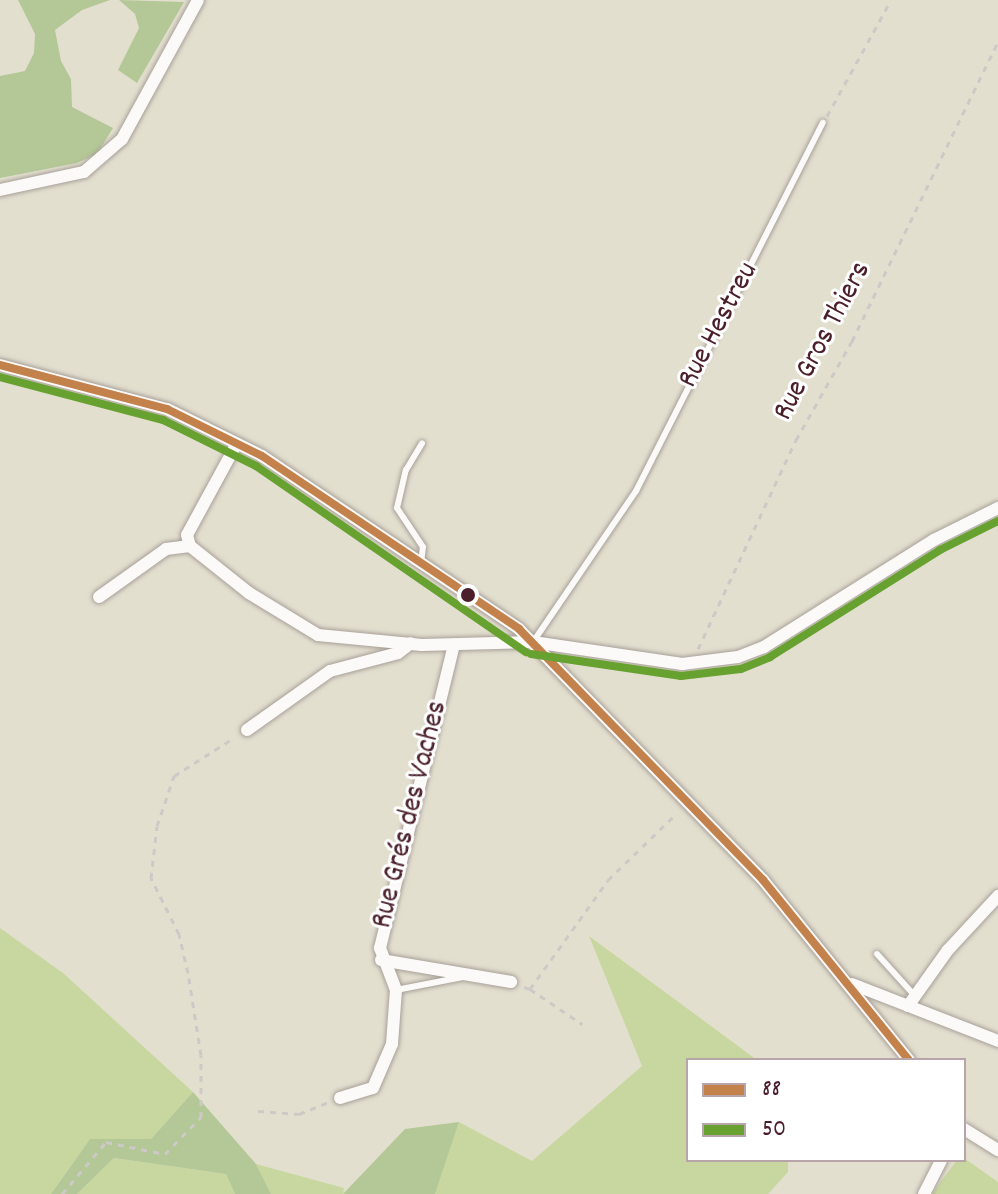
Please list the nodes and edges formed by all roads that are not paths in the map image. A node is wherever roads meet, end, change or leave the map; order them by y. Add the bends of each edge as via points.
1 (198, 0) edge
2 (823, 123) road end
3 (0, 190) edge
4 (0, 365) edge
5 (422, 443) dead end
6 (236, 445) junction
7 (998, 508) edge
8 (190, 546) junction
9 (418, 562) junction
10 (99, 597) dead end
11 (533, 642) junction
12 (411, 643) junction
13 (454, 645) junction
14 (247, 730) road end
15 (998, 896) edge
16 (877, 954) dead end
17 (381, 960) junction
18 (466, 975) junction
19 (511, 982) road end
20 (852, 984) junction
21 (396, 990) junction
22 (911, 1001) junction
23 (998, 1041) edge
24 (908, 1058) edge
25 (340, 1098) road end
26 (966, 1130) edge
27 (998, 1150) edge
28 (940, 1162) edge
29 (924, 1194) edge

1 - 3 street via 122,139 84,172
2 - 11 lane, Rue Hestreu via 636,491
4 - 6 street via 167,409
5 - 9 lane via 406,470 397,508 423,547
6 - 8 street via 187,535
6 - 9 street via 262,456
7 - 11 street via 934,540 764,647 738,657 692,664
8 - 10 street via 166,549
8 - 12 street via 249,593 318,635
9 - 11 street
11 - 13 street
11 - 20 street via 688,802
12 - 13 street
12 - 14 street via 398,653 330,671
13 - 17 street, Rue Grés des Vaches
15 - 22 street
16 - 22 lane
17 - 18 street
17 - 21 street, Rue Grés des Vaches
18 - 19 street
18 - 21 lane
20 - 22 street
20 - 24 street
21 - 25 street via 392,1044 373,1088
22 - 23 street
26 - 27 street
28 - 29 street

